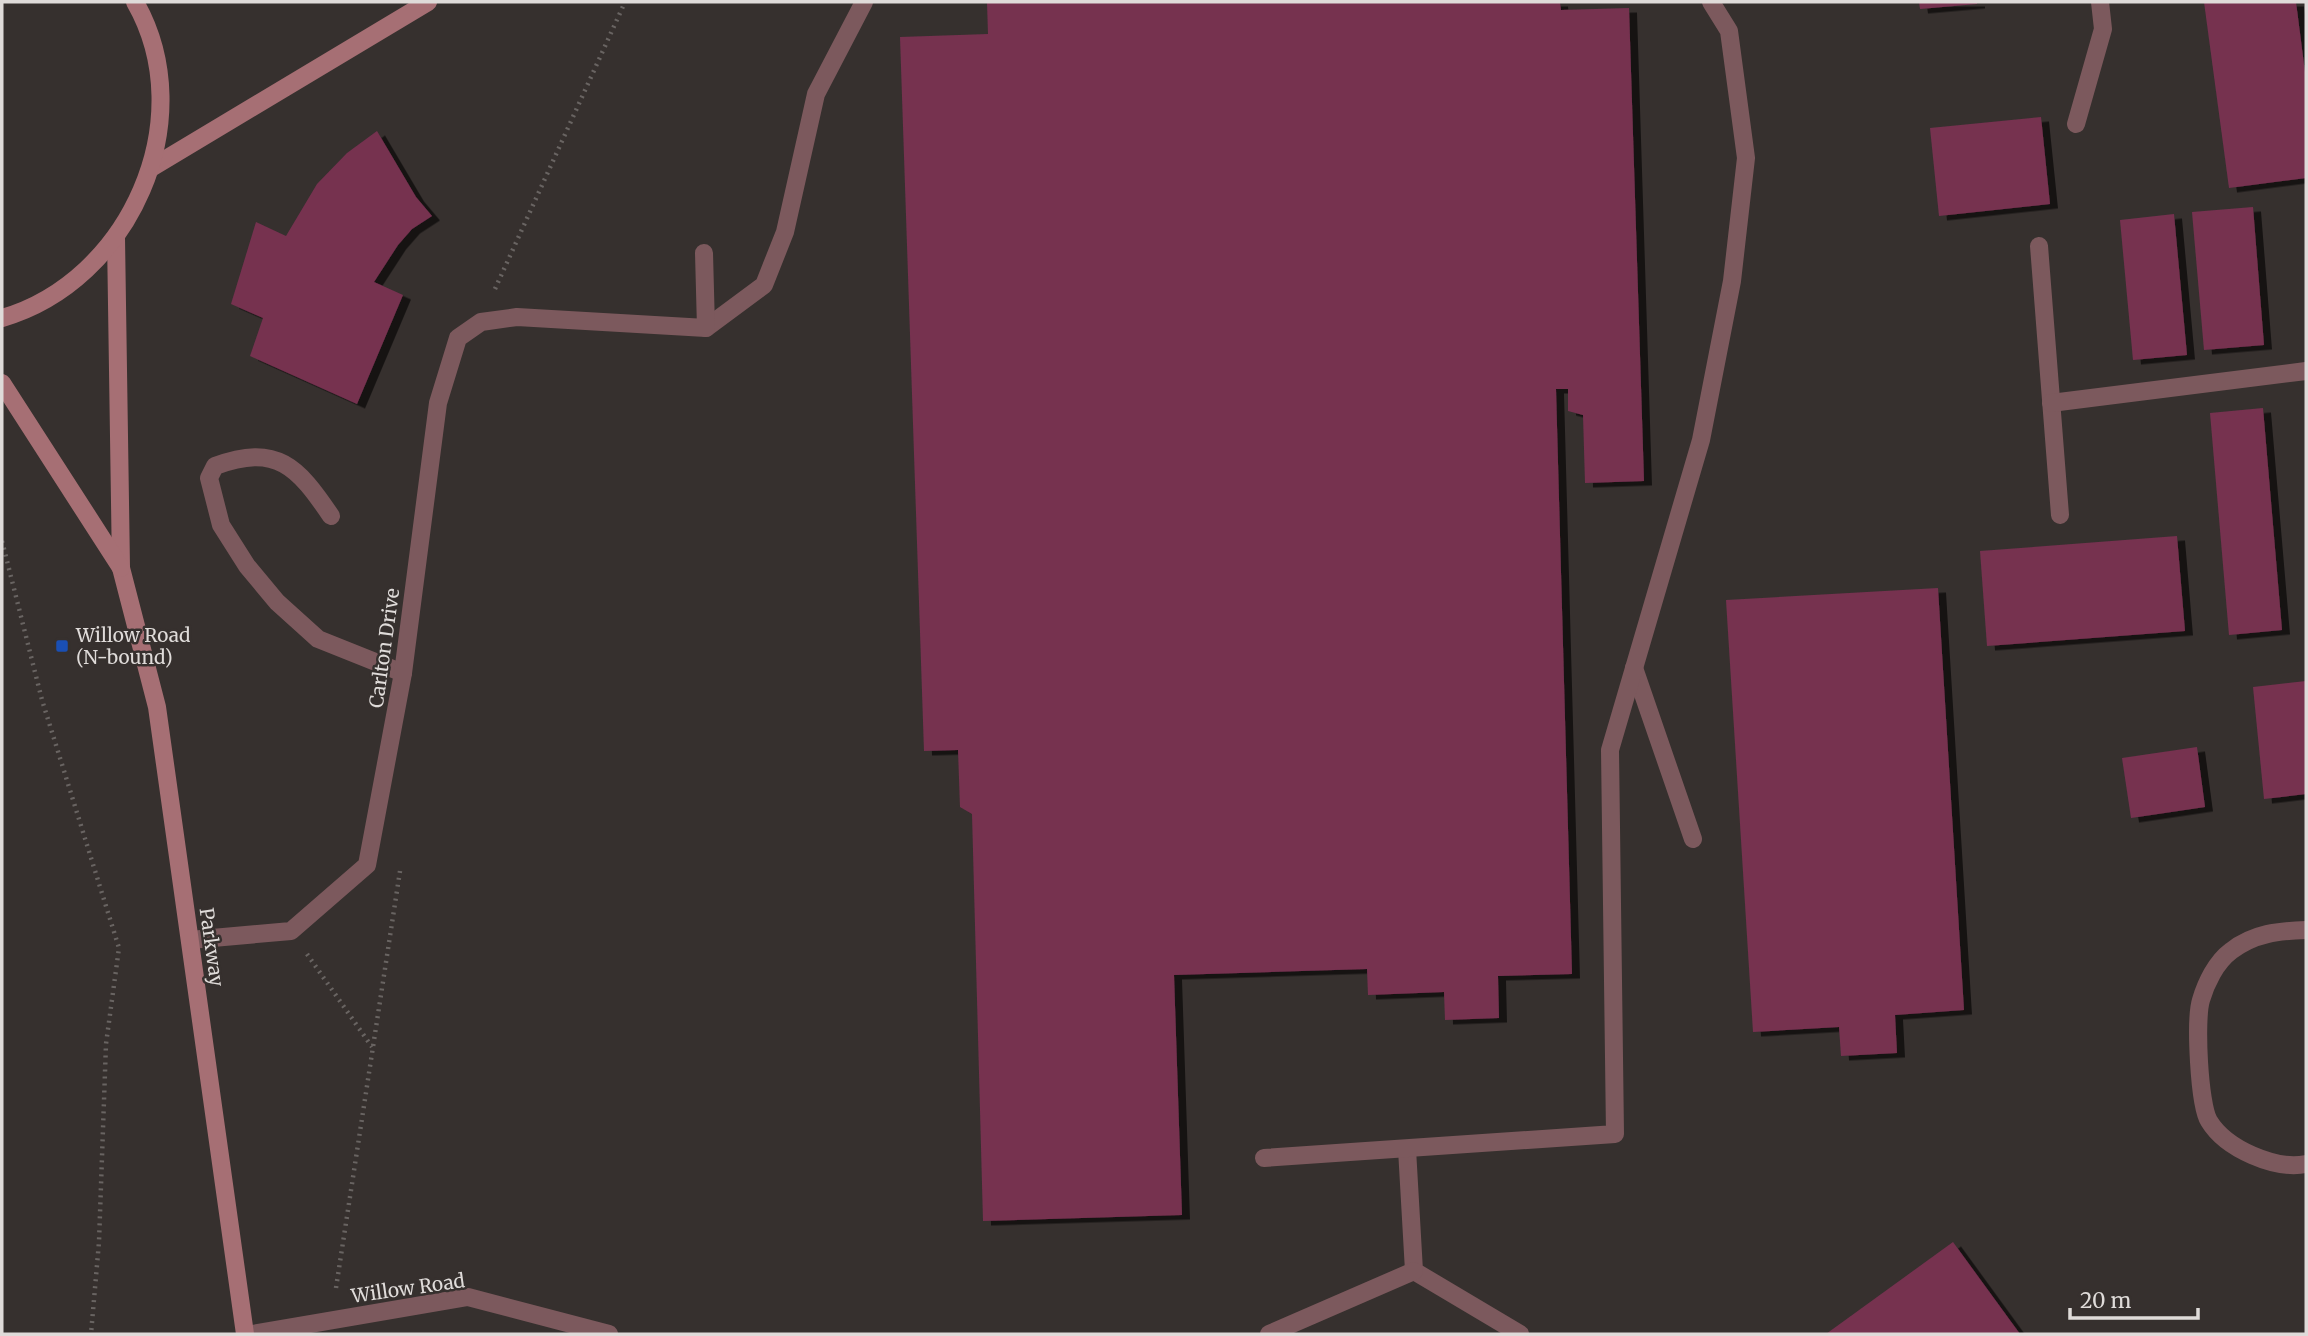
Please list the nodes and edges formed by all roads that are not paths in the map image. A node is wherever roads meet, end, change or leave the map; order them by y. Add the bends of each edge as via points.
1 (135, 2) edge
2 (428, 2) edge
3 (864, 2) edge
4 (1712, 2) edge
5 (2100, 2) edge
6 (2076, 124) dead end
7 (151, 168) junction
8 (116, 239) junction
9 (2039, 246) dead end
10 (704, 253) dead end
11 (2, 317) edge
12 (706, 328) junction
13 (2306, 371) edge
14 (2, 383) edge
15 (2051, 403) junction
16 (2060, 515) dead end
17 (331, 516) dead end
18 (121, 568) junction
19 (1634, 668) junction
20 (403, 673) junction
21 (1693, 839) dead end
22 (2306, 930) edge
23 (190, 940) junction
24 (1407, 1149) junction
25 (1264, 1158) dead end
26 (2306, 1164) edge
27 (1413, 1271) junction
28 (245, 1334) edge
29 (252, 1334) edge
30 (609, 1334) edge
31 (1269, 1334) edge
32 (1521, 1334) edge

1 - 7 main road via 148,23 161,95
2 - 7 main road
3 - 12 lane via 816,94 785,232 764,285
4 - 19 lane via 1729,31 1746,158 1732,281 1701,440
5 - 6 lane via 2103,29
7 - 8 main road
8 - 11 main road via 74,281 23,311
8 - 18 main road
9 - 15 lane
10 - 12 lane
12 - 20 lane, Carlton Drive via 517,317 481,322 458,338 438,403
13 - 15 lane
14 - 18 main road
15 - 16 lane
17 - 20 lane via 307,481 284,461 234,459 215,466 209,478 220,524 277,602 318,639
18 - 23 main road, Parkway via 157,707
19 - 21 lane
19 - 24 lane via 1610,750 1615,1134
20 - 23 lane, Carlton Drive via 367,865 291,931
22 - 26 lane via 2267,932 2231,951 2212,974 2200,1003 2200,1078 2208,1119 2223,1139 2246,1154 2296,1166
23 - 28 main road, Parkway
24 - 25 lane
24 - 27 lane
27 - 31 lane
27 - 32 lane
29 - 30 lane, Willow Road via 468,1297

